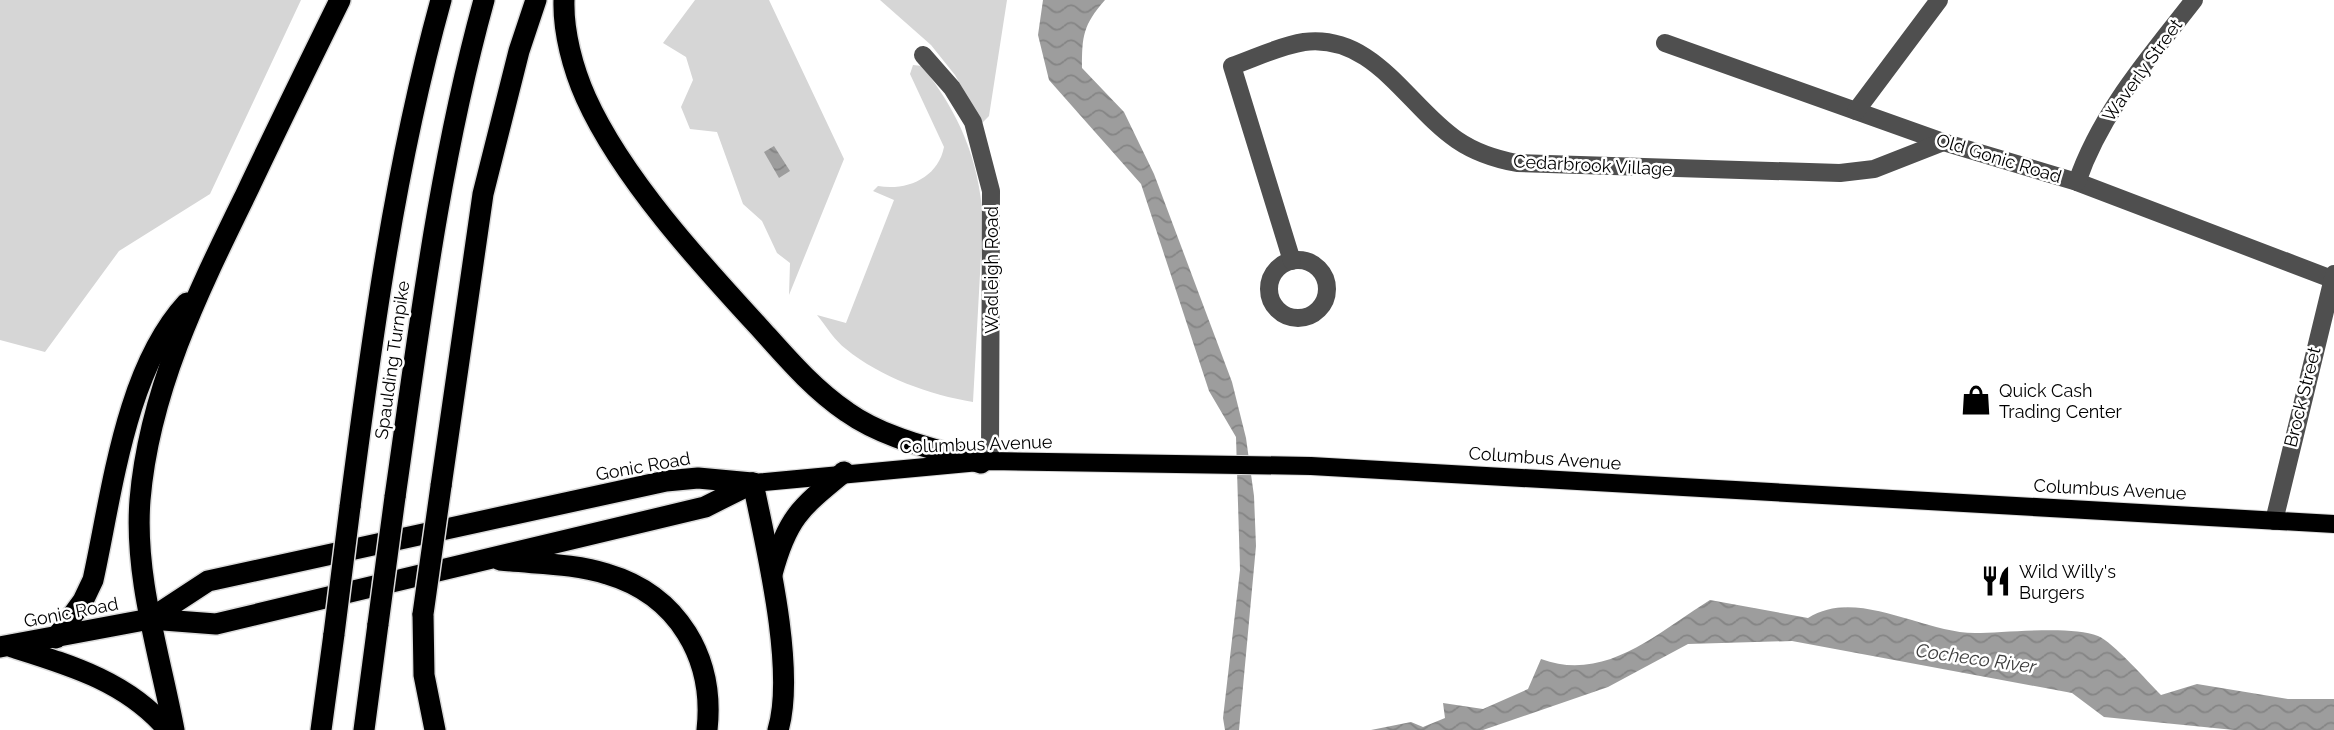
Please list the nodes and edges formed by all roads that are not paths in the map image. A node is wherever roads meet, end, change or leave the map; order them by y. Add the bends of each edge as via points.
1 (340, 0) edge
2 (441, 0) edge
3 (484, 0) edge
4 (536, 0) edge
5 (564, 0) edge
6 (1938, 0) edge
7 (2194, 0) edge
8 (1665, 43) dead end
9 (923, 55) dead end
10 (1856, 111) junction
11 (1943, 142) junction
12 (2077, 182) junction
13 (1292, 261) dead end
14 (2333, 276) edge
15 (198, 291) junction
16 (986, 462) junction
17 (844, 472) junction
18 (753, 483) junction
19 (2274, 521) junction
20 (2334, 524) edge
21 (484, 559) junction
22 (771, 579) junction
23 (150, 619) junction
24 (56, 638) junction
25 (5, 646) edge
26 (168, 730) edge
27 (174, 730) edge
28 (321, 730) edge
29 (364, 730) edge
30 (435, 730) edge
31 (707, 730) edge
32 (778, 730) edge

1 - 15 highway
2 - 28 highway, Spaulding Turnpike, bridge via 406,141 387,247
3 - 29 highway, Spaulding Turnpike, bridge via 436,216
4 - 30 highway, bridge via 483,194 423,614 424,676
5 - 16 highway via 572,60 586,98 648,196 713,277 797,368 848,413 889,434
6 - 10 street
7 - 12 street, Waverly Street via 2118,97
8 - 10 street, Old Gonic Road
9 - 16 street, Wadleigh Road via 952,88 973,122 991,191
10 - 11 street, Old Gonic Road
11 - 12 street, Old Gonic Road
11 - 13 street, Cedarbrook Village via 1874,169 1840,173 1517,163 1475,152 1454,138 1397,82 1348,47 1304,42 1232,66
12 - 14 street, Old Gonic Road
14 - 19 street, Brock Street
15 - 23 highway via 162,386 147,448 140,501
15 - 24 highway via 172,319 149,365 129,420 93,580
16 - 17 main road, Columbus Avenue
16 - 19 main road, Columbus Avenue via 1388,469
17 - 18 main road, Columbus Avenue
17 - 22 highway via 794,515 782,538
18 - 21 highway, Gonic Road via 705,507
18 - 22 highway
18 - 23 highway, Gonic Road via 698,478 666,481 208,581
19 - 20 main road, Columbus Avenue
21 - 23 highway, Gonic Road via 216,624
21 - 31 highway via 606,573 661,600 681,621 698,651 707,680
22 - 32 highway via 784,689
23 - 24 highway, Gonic Road
23 - 27 highway
24 - 25 highway, Gonic Road
25 - 26 highway via 113,684 134,697

